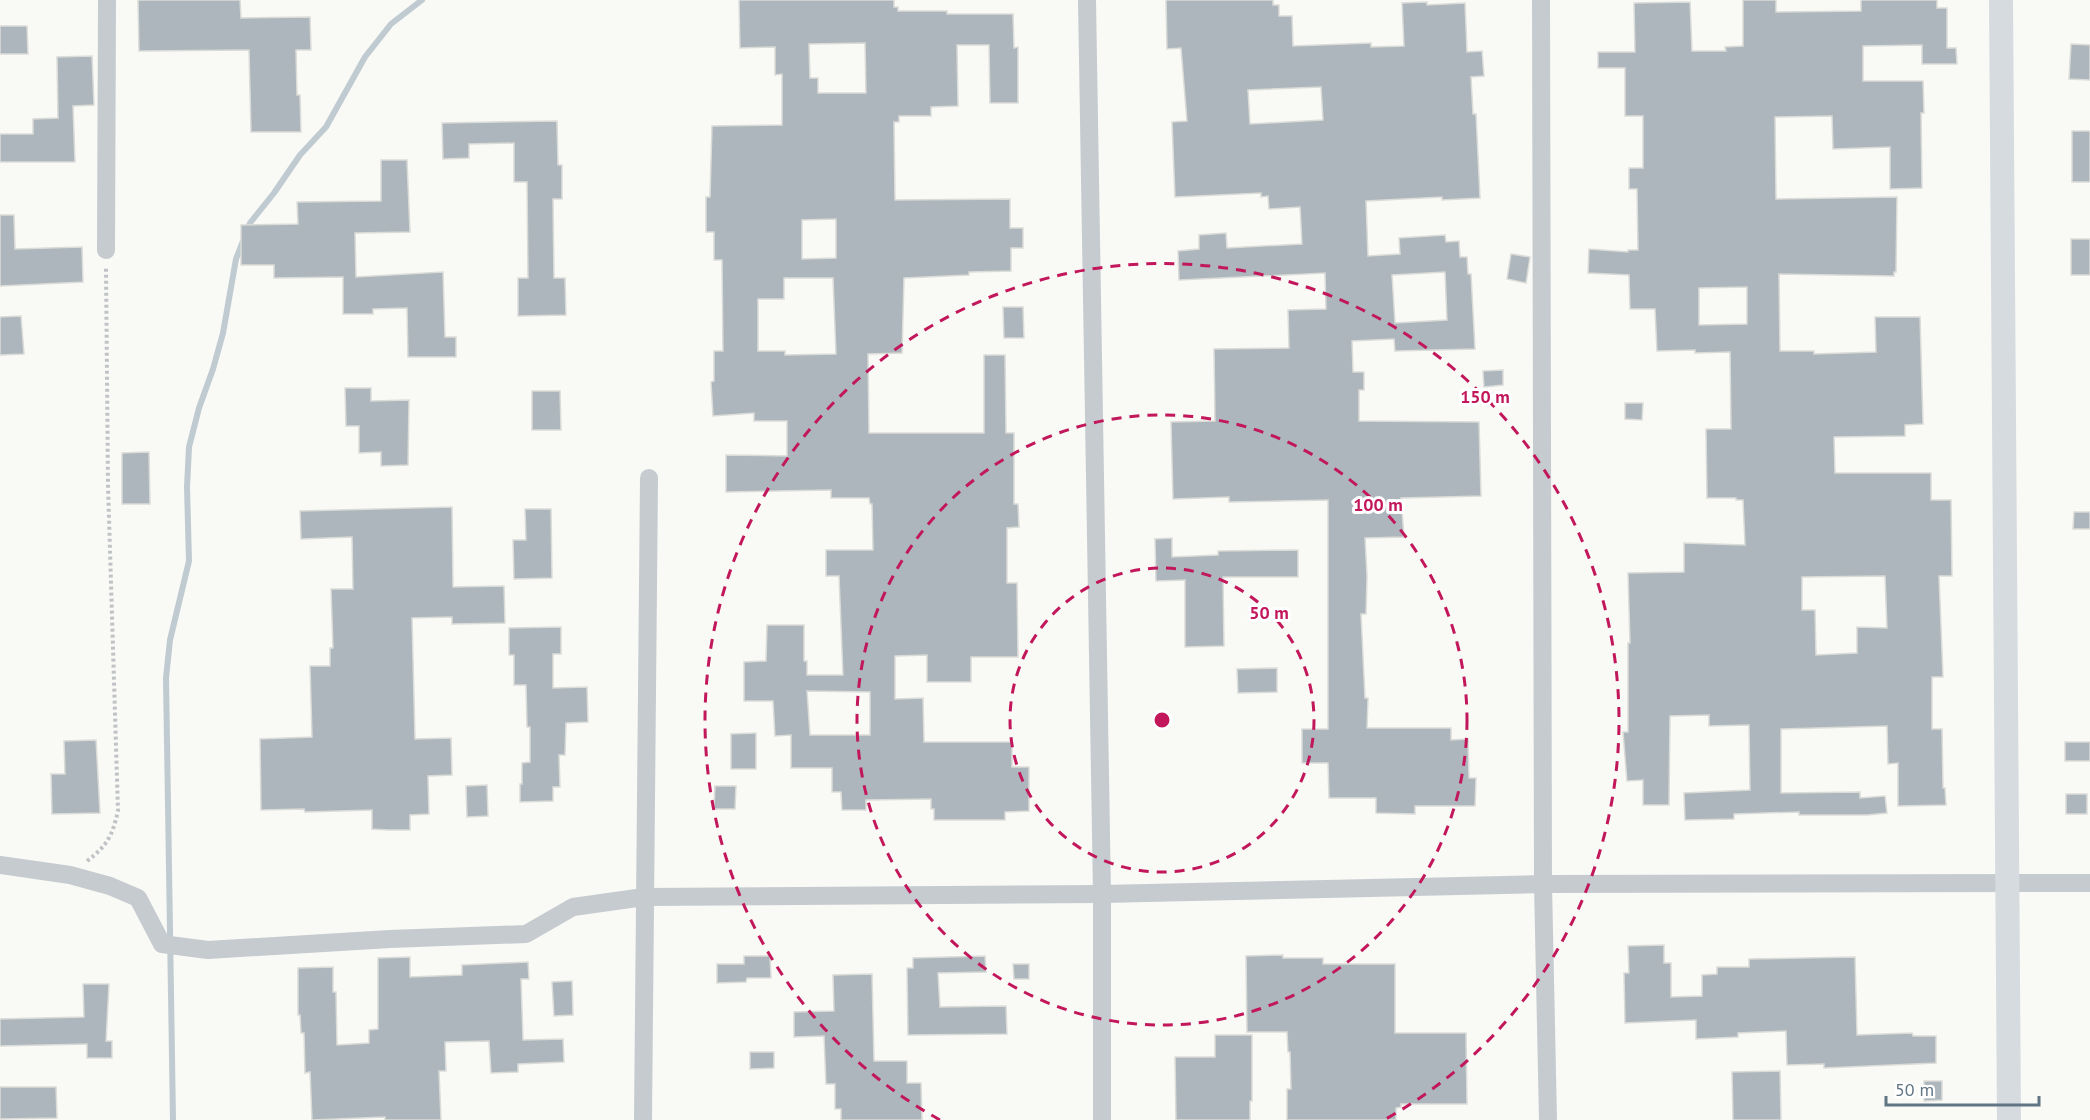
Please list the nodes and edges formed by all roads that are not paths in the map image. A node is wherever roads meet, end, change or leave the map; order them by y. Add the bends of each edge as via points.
1 (107, 0) edge
2 (1087, 0) edge
3 (1541, 0) edge
4 (2001, 0) edge
5 (106, 249) road end
6 (649, 478) dead end
7 (0, 865) edge
8 (2090, 883) edge
9 (1544, 884) junction
10 (2006, 885) junction
11 (1102, 894) junction
12 (644, 897) junction
13 (643, 1120) edge
14 (1102, 1120) edge
15 (1548, 1120) edge
16 (2009, 1120) edge

1 - 5 street
2 - 11 street
3 - 9 street
4 - 10 street
6 - 12 street
7 - 12 street via 70,875 110,886 138,898 162,944 208,950 526,934 573,907
8 - 10 street
9 - 10 street
9 - 11 street
9 - 15 street
10 - 16 street
11 - 12 street
11 - 14 street
12 - 13 street

